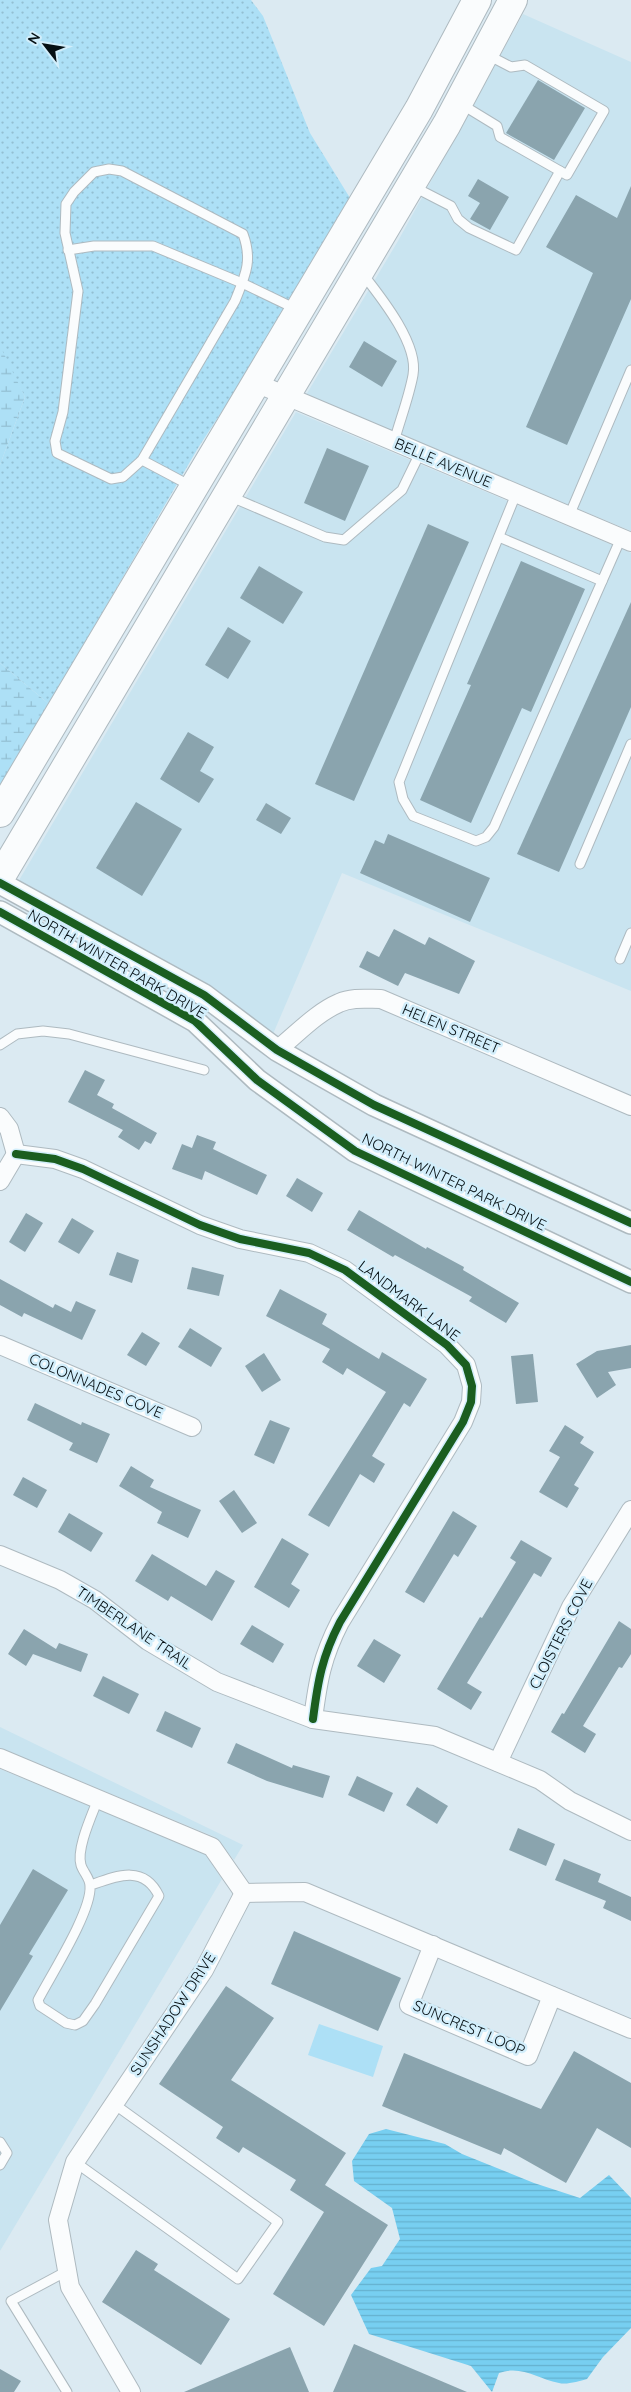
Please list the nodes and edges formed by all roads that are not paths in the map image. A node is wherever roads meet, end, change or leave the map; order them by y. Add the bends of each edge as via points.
1 (478, 0) edge
2 (513, 0) edge
3 (485, 54) junction
4 (458, 103) junction
5 (560, 172) junction
6 (410, 186) junction
7 (68, 250) junction
8 (360, 270) junction
9 (242, 283) junction
10 (299, 310) junction
11 (631, 370) edge
12 (256, 383) junction
13 (285, 396) junction
14 (394, 442) junction
15 (420, 453) junction
16 (142, 460) junction
17 (199, 478) junction
18 (227, 494) junction
19 (516, 494) junction
20 (569, 516) junction
21 (499, 537) junction
22 (626, 540) edge
23 (198, 542) junction
24 (602, 582) junction
25 (631, 744) edge
26 (0, 813) edge
27 (580, 864) dead end
28 (0, 878) edge
29 (0, 883) edge
30 (0, 912) edge
31 (631, 933) edge
32 (620, 958) dead end
33 (0, 1045) edge
34 (277, 1050) junction
35 (204, 1070) dead end
36 (631, 1106) edge
37 (0, 1117) edge
38 (16, 1154) junction
39 (0, 1181) edge
40 (631, 1223) edge
41 (631, 1282) edge
42 (0, 1345) edge
43 (192, 1427) dead end
44 (631, 1510) edge
45 (0, 1555) edge
46 (313, 1718) junction
47 (0, 1758) edge
48 (498, 1762) junction
49 (98, 1799) junction
50 (631, 1831) edge
51 (90, 1884) junction
52 (244, 1893) junction
53 (433, 1945) junction
54 (552, 1996) junction
55 (631, 2029) edge
56 (114, 2104) junction
57 (0, 2142) edge
58 (75, 2162) junction
59 (0, 2165) edge
60 (67, 2271) junction
61 (67, 2392) edge
62 (131, 2392) edge

1 - 10 main road via 420,109
2 - 3 main road
3 - 4 main road
3 - 5 lane via 511,67 525,65 604,112 567,175
4 - 5 lane via 497,126 500,137
4 - 6 main road
5 - 6 lane via 516,250 469,228 458,219 451,206
6 - 8 main road
7 - 9 lane via 94,246 153,246
7 - 9 lane via 66,204 74,192 94,172 122,171 243,234 249,251
7 - 16 lane via 78,291 63,412 55,441 58,452 111,479 123,477
8 - 13 main road
8 - 14 lane via 381,298 412,352 414,373
9 - 10 lane
9 - 16 lane via 235,302
10 - 12 main road
11 - 20 lane
12 - 13 street, BELLE AVENUE
12 - 17 main road
13 - 14 street, BELLE AVENUE
13 - 18 main road
14 - 15 street, BELLE AVENUE
15 - 18 lane via 402,490 344,540 325,538
15 - 19 street, BELLE AVENUE
16 - 17 lane
17 - 23 main road via 205,494
17 - 26 main road
18 - 23 main road
19 - 20 street, BELLE AVENUE
19 - 21 lane
20 - 22 street, BELLE AVENUE
21 - 24 lane
21 - 24 lane via 399,782 403,799 413,816 476,841 486,837 494,826
22 - 24 lane
23 - 28 main road
25 - 27 lane
29 - 34 street, NORTH WINTER PARK DRIVE via 204,996
30 - 41 street, NORTH WINTER PARK DRIVE via 194,1020 258,1080 355,1151
31 - 32 lane
33 - 35 lane via 17,1034 69,1034
34 - 36 street, HELEN STREET via 311,1021 339,1003 357,998 381,999
34 - 40 street, NORTH WINTER PARK DRIVE via 374,1105
37 - 38 street via 9,1129
38 - 39 street
38 - 46 street, LANDMARK LANE via 55,1159 200,1225 240,1239 309,1254 345,1270 446,1345 466,1365 472,1386 471,1402 463,1422 329,1643 320,1669
42 - 43 street, COLONNADES COVE
44 - 48 street, CLOISTERS COVE via 571,1607
45 - 46 street, TIMBERLANE TRAIL via 60,1580 95,1600 148,1641 217,1682
46 - 48 street, TIMBERLANE TRAIL via 435,1736
47 - 49 street
48 - 50 street, TIMBERLANE TRAIL via 540,1780 570,1802
49 - 51 lane via 82,1845 80,1864
49 - 52 street via 212,1847
51 - 51 lane via 79,1922 38,2000 47,2012 75,2025 83,2021 95,2004 158,1896 154,1887 142,1877 133,1875 123,1874
52 - 53 street via 305,1892
52 - 56 street, SUNSHADOW DRIVE via 204,1970
53 - 54 street
53 - 54 street, SUNCREST LOOP via 409,2006 528,2056
54 - 55 street
56 - 58 street, SUNSHADOW DRIVE
56 - 58 lane via 278,2222 238,2279
57 - 59 lane via 6,2153
58 - 60 street, SUNSHADOW DRIVE via 58,2220
60 - 61 lane via 11,2301
60 - 62 street, SUNSHADOW DRIVE via 70,2287

